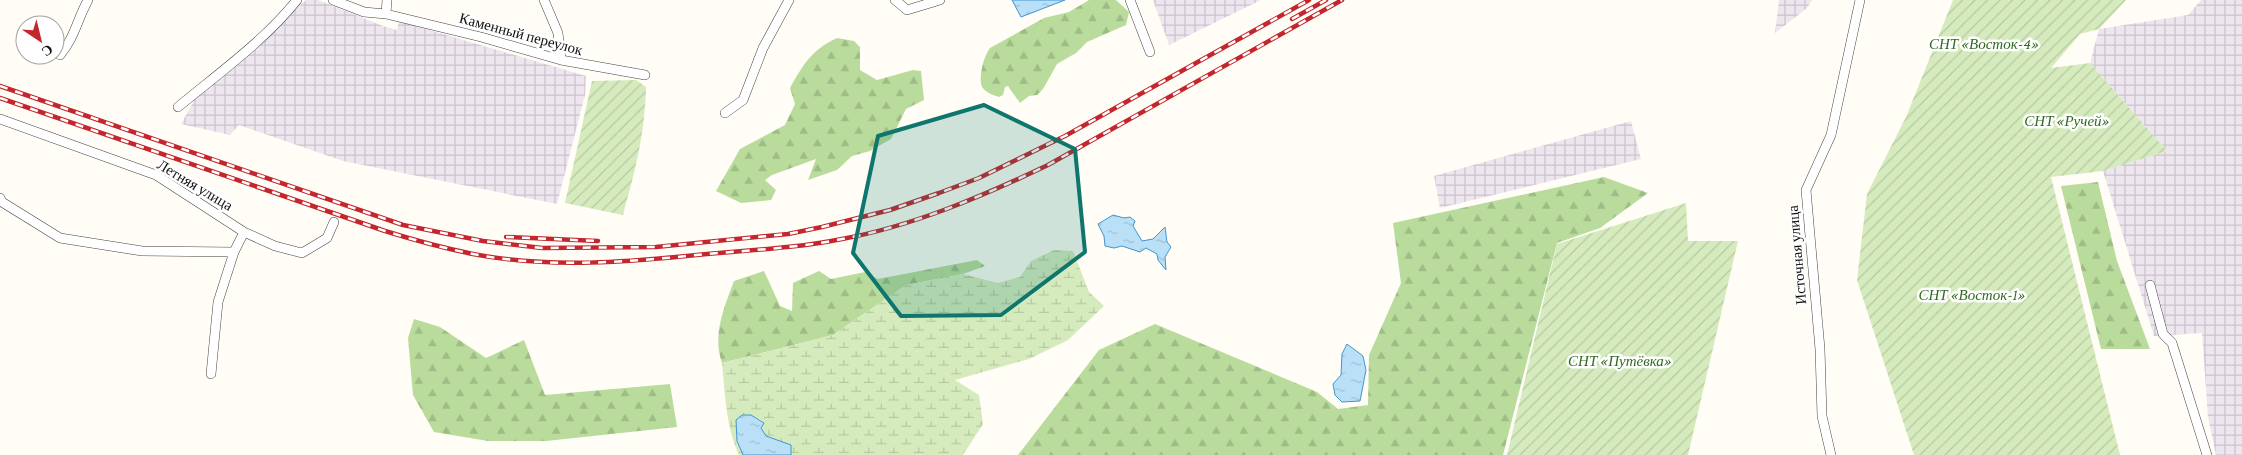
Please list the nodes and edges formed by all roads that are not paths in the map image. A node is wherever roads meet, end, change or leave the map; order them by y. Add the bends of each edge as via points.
1 (88, 0) edge
2 (297, 0) edge
3 (333, 0) edge
4 (387, 0) edge
5 (544, 0) edge
6 (789, 0) edge
7 (895, 0) edge
8 (940, 0) edge
9 (1130, 0) edge
10 (1860, 0) edge
11 (386, 14) junction
12 (65, 49) edge
13 (1150, 52) dead end
14 (561, 60) junction
15 (645, 75) dead end
16 (178, 107) dead end
17 (725, 113) dead end
18 (0, 119) edge
19 (0, 198) edge
20 (334, 222) dead end
21 (244, 232) junction
22 (234, 252) junction
23 (2150, 285) dead end
24 (211, 374) dead end
25 (1831, 455) edge
26 (2207, 455) edge

1 - 12 street
2 - 16 street via 255,43
3 - 11 street, Каменный переулок via 364,12
4 - 11 street
5 - 14 street via 558,33
6 - 17 street via 763,48 743,100
7 - 8 street via 907,10
9 - 13 street
10 - 25 street, Источная улица via 1831,135 1806,190 1820,349 1822,416
11 - 14 street, Каменный переулок
14 - 15 street, Каменный переулок
18 - 21 street, Летняя улица via 156,175
19 - 22 street via 60,238 142,251
20 - 21 street, Летняя улица via 327,238 302,253 275,246
21 - 22 street
22 - 24 street via 218,302
23 - 26 street via 2163,334 2172,344

